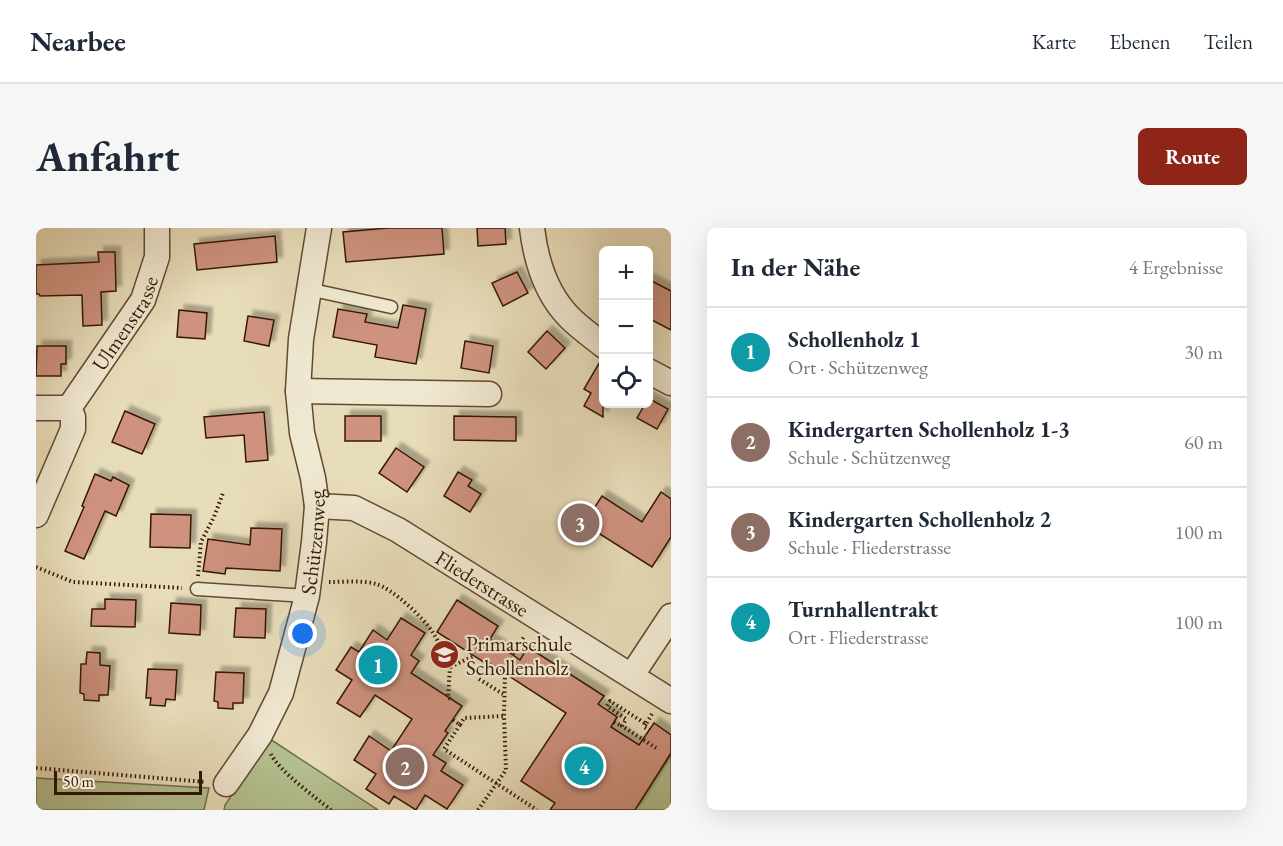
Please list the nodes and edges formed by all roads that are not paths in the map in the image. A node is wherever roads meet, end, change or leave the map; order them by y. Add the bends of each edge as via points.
1 (157, 228) edge
2 (319, 228) edge
3 (532, 228) edge
4 (308, 289) junction
5 (391, 307) dead end
6 (599, 343) edge
7 (653, 374) edge
8 (671, 383) edge
9 (298, 391) junction
10 (489, 394) dead end
11 (36, 408) edge
12 (69, 408) junction
13 (317, 506) junction
14 (36, 515) edge
15 (197, 589) road end
16 (308, 589) junction
17 (671, 616) edge
18 (632, 675) junction
19 (667, 698) edge
20 (226, 784) road end

1 - 12 street, Ulmenstrasse via 157,257 143,300
2 - 4 street, Schützenweg
3 - 6 street via 538,262 549,291 570,319
4 - 5 lane
4 - 9 street, Schützenweg
7 - 8 street
9 - 10 street
9 - 13 street, Schützenweg
11 - 12 street
12 - 14 street via 73,429
13 - 16 street, Schützenweg
13 - 18 street, Fliederstrasse via 354,508 398,530
15 - 16 lane
16 - 20 street, Schützenweg via 281,693 260,735
17 - 18 street
18 - 19 street, Fliederstrasse

